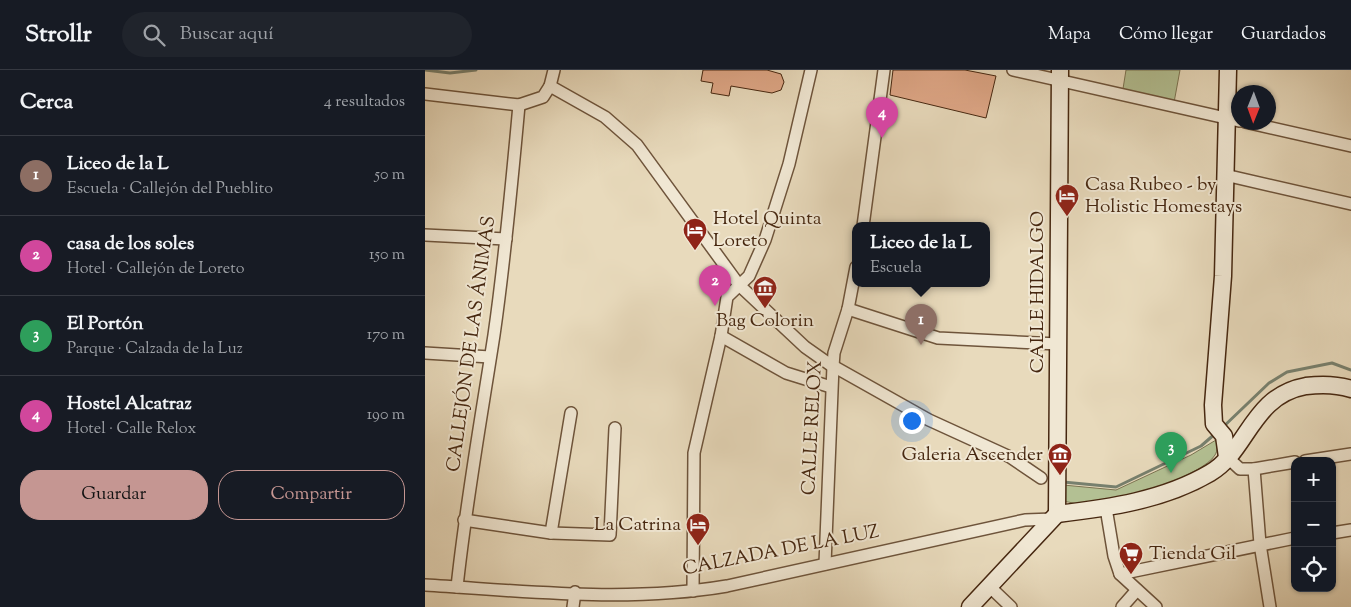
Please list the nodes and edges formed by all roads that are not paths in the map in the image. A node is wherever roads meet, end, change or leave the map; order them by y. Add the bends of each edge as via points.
1 (554, 70) edge
2 (811, 70) edge
3 (883, 70) edge
4 (1013, 70) edge
5 (1227, 70) edge
6 (1060, 75) edge
7 (550, 86) junction
8 (425, 94) edge
9 (519, 106) junction
10 (1231, 110) edge
11 (1231, 120) edge
12 (1231, 128) edge
13 (1276, 129) edge
14 (1351, 146) edge
15 (1225, 175) junction
16 (1351, 204) edge
17 (864, 222) edge
18 (425, 235) edge
19 (506, 239) junction
20 (739, 286) junction
21 (853, 287) edge
22 (849, 309) junction
23 (721, 336) junction
24 (1058, 344) junction
25 (425, 353) edge
26 (490, 357) junction
27 (832, 366) junction
28 (831, 387) junction
29 (1351, 389) edge
30 (571, 413) dead end
31 (615, 428) dead end
32 (1351, 454) edge
33 (1227, 457) junction
34 (1331, 457) edge
35 (1291, 463) edge
36 (1254, 469) junction
37 (1041, 478) dead end
38 (1106, 508) junction
39 (1055, 517) junction
40 (464, 520) junction
41 (1351, 530) edge
42 (1336, 532) edge
43 (551, 533) junction
44 (1291, 539) edge
45 (1261, 544) junction
46 (825, 564) junction
47 (1120, 574) junction
48 (425, 585) edge
49 (457, 587) junction
50 (990, 587) junction
51 (1137, 590) junction
52 (693, 591) junction
53 (575, 592) junction
54 (573, 607) edge
55 (970, 607) edge
56 (1011, 607) edge
57 (1122, 607) edge
58 (1156, 607) edge
59 (1270, 607) edge

1 - 7 street
2 - 20 street via 780,195 749,276
3 - 17 street
4 - 6 street
5 - 10 main road
6 - 11 street
6 - 24 main road, CALLE HIDALGO
7 - 9 street via 543,97
7 - 20 street via 605,118 637,146
8 - 9 street
9 - 19 street, CALLEJÓN DE LAS ÁNIMAS
12 - 15 main road
13 - 14 street
15 - 16 street
15 - 33 main road via 1223,276 1213,389
18 - 19 street
19 - 26 street, CALLEJÓN DE LAS ÁNIMAS
20 - 23 street via 727,297
20 - 27 street via 805,347
21 - 22 street, CALLE RELOX
22 - 24 street via 938,338
22 - 27 street, CALLE RELOX
23 - 28 street via 786,373
23 - 52 street via 694,453
24 - 39 main road, CALLE HIDALGO
25 - 26 street
26 - 40 street, CALLEJÓN DE LAS ÁNIMAS
27 - 28 street, CALLE RELOX
27 - 37 street via 929,420 1010,457
28 - 46 street, CALLE RELOX
29 - 33 main road, CALZADA DE LA LUZ via 1323,384 1282,394 1260,413
30 - 43 street
31 - 43 street via 610,535
32 - 34 street
33 - 36 street via 1240,469
33 - 38 main road, CALZADA DE LA LUZ via 1212,472 1189,484
35 - 36 street
36 - 45 street
38 - 39 main road, CALZADA DE LA LUZ
38 - 47 street
39 - 46 street, CALZADA DE LA LUZ via 1025,520
39 - 50 main road
40 - 43 street
40 - 49 street, CALLEJÓN DE LAS ÁNIMAS
41 - 42 street
44 - 45 street
45 - 47 street
45 - 59 street
46 - 52 street, CALZADA DE LA LUZ
47 - 51 street
48 - 49 street, CALZADA DE LA LUZ
49 - 53 street, CALZADA DE LA LUZ
50 - 55 main road
50 - 56 street
51 - 57 street
51 - 58 street
52 - 53 street, CALZADA DE LA LUZ via 635,596
53 - 54 street

